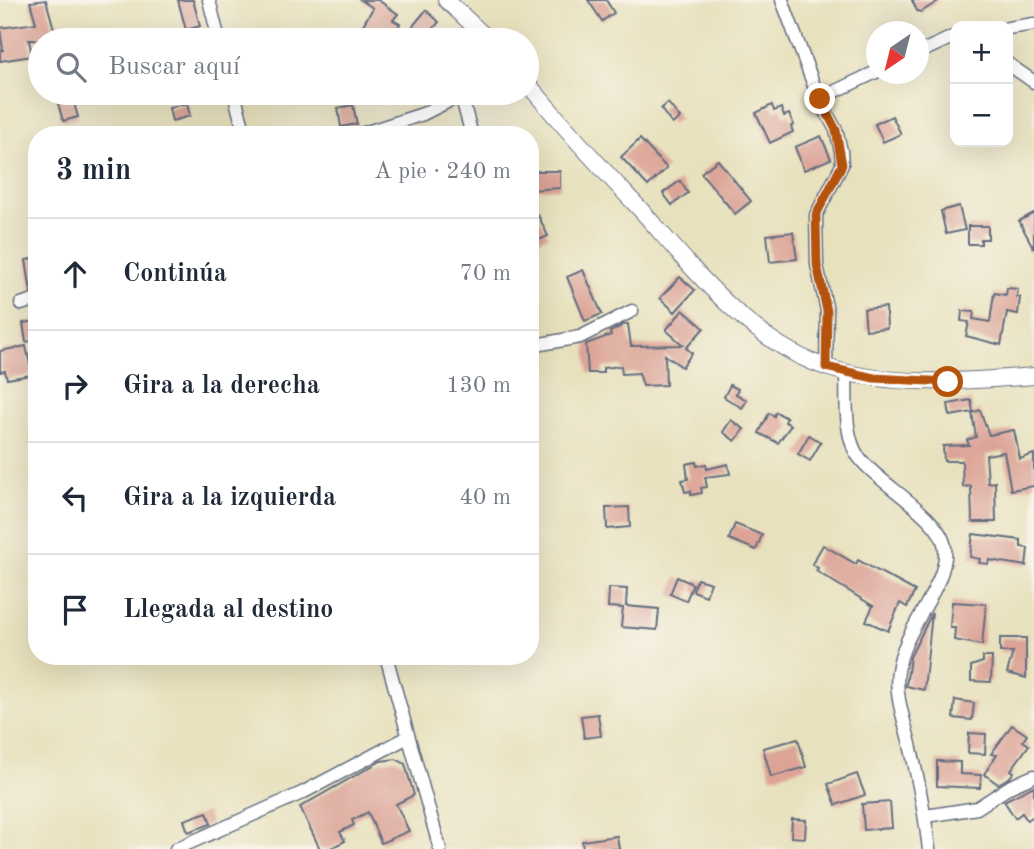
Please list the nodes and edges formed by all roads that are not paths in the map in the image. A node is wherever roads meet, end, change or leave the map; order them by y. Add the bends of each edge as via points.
1 (209, 0) edge
2 (446, 0) edge
3 (782, 0) edge
4 (1034, 24) edge
5 (1013, 27) edge
6 (216, 28) edge
7 (476, 28) edge
8 (950, 38) edge
9 (929, 48) edge
10 (1013, 67) edge
11 (866, 77) edge
12 (1034, 82) edge
13 (539, 96) edge
14 (820, 99) junction
15 (236, 105) edge
16 (441, 105) edge
17 (465, 105) edge
18 (242, 126) edge
19 (386, 126) edge
20 (470, 126) edge
21 (28, 302) edge
22 (20, 304) dead end
23 (632, 311) dead end
24 (539, 344) edge
25 (826, 367) junction
26 (846, 372) junction
27 (1034, 376) edge
28 (388, 665) edge
29 (408, 737) junction
30 (1034, 776) edge
31 (926, 816) junction
32 (176, 849) edge
33 (440, 849) edge
34 (929, 849) edge

1 - 6 street
2 - 7 main road
3 - 14 street
4 - 5 street
8 - 9 street
10 - 12 street
11 - 14 street
13 - 25 main road via 696,271 754,325
14 - 25 street via 836,130 842,165 816,215 817,265 827,311
15 - 18 street
16 - 19 street
17 - 20 street
21 - 22 street
23 - 24 street via 580,337
25 - 26 main road
26 - 27 main road via 948,382
26 - 31 street via 848,428 856,453 936,528 945,546 944,568 907,635 897,673
28 - 29 street
29 - 32 street via 302,793
29 - 33 street
30 - 31 street via 976,808
31 - 34 street

